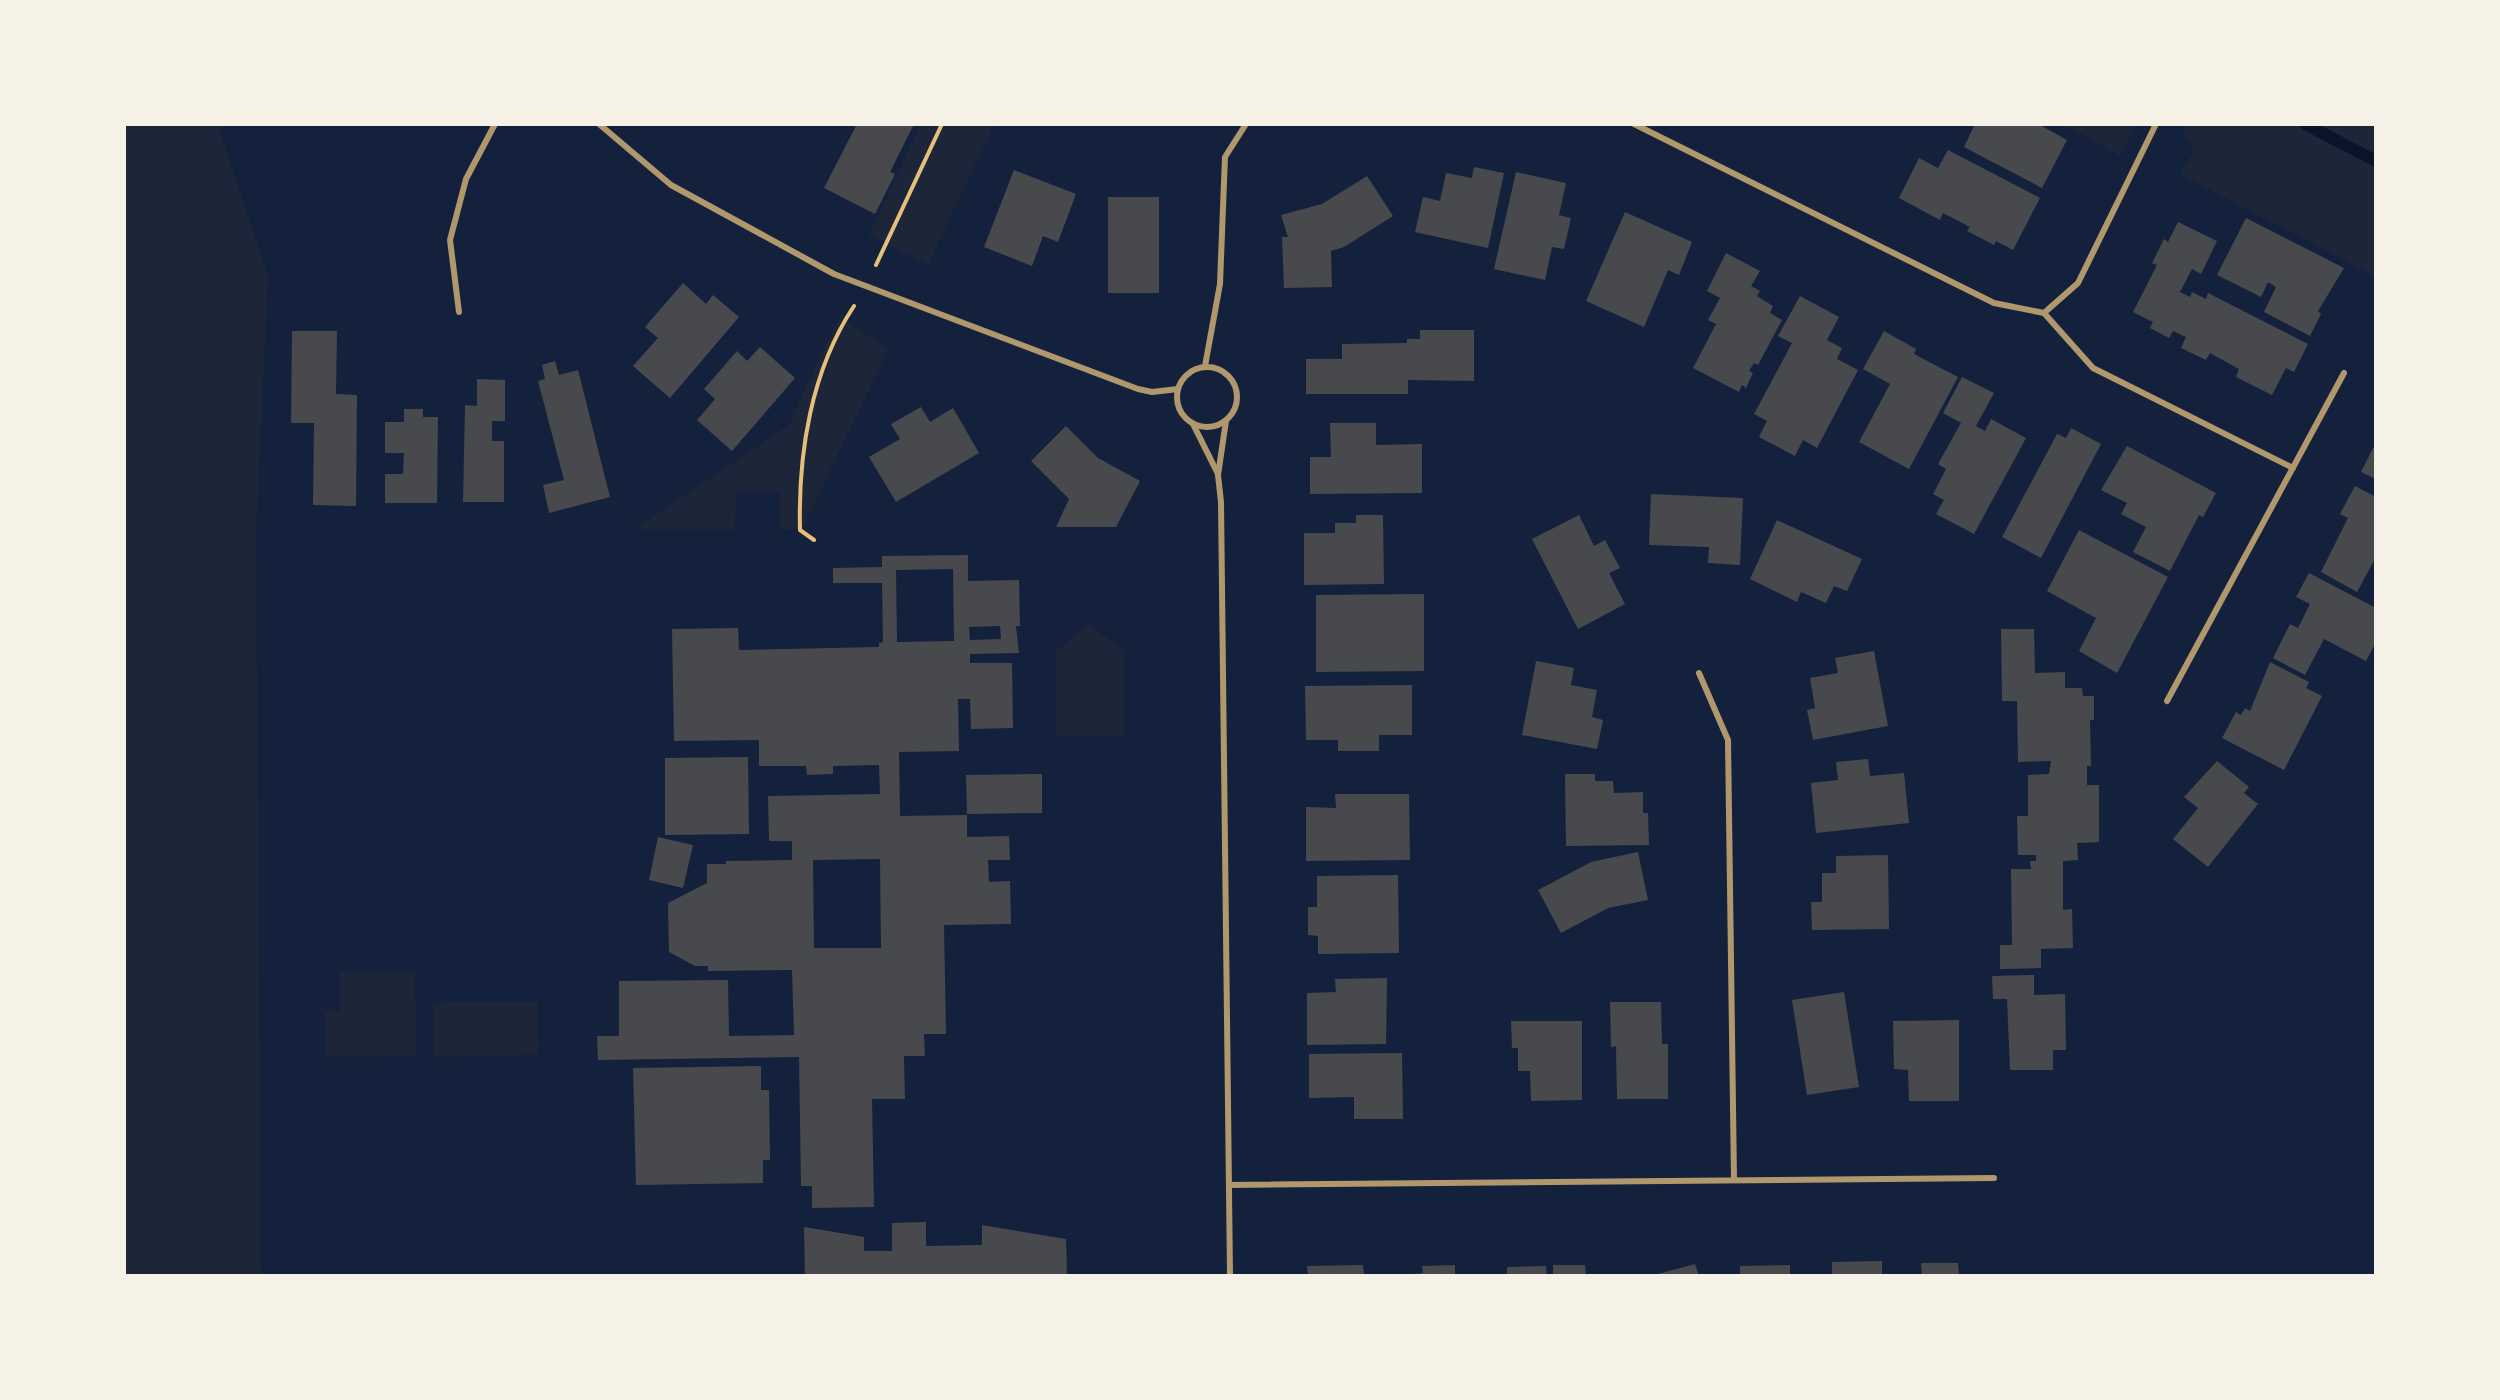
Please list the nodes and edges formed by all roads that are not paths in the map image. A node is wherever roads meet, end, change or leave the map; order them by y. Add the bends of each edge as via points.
1 (495, 124) edge
2 (599, 124) edge
3 (1246, 124) edge
4 (1634, 124) edge
5 (2156, 124) edge
6 (459, 312) dead end
7 (2044, 313) junction
8 (1205, 366) junction
9 (2344, 373) dead end
10 (1178, 389) junction
11 (1226, 422) junction
12 (1192, 424) junction
13 (2293, 468) junction
14 (1218, 475) junction
15 (1699, 673) dead end
16 (2167, 701) dead end
17 (1994, 1178) dead end
18 (1734, 1180) junction
19 (1228, 1185) junction
20 (1230, 1275) edge

1 - 6 street via 466,179 450,240
2 - 10 street via 671,185 834,274 1138,389
3 - 8 street via 1225,157 1220,284
4 - 7 street via 1994,303
5 - 7 street via 2078,283
7 - 13 street via 2093,368
8 - 10 street via 1188,373
8 - 11 street via 1224,371 1236,386 1236,405
9 - 13 street
10 - 12 street via 1181,413
11 - 12 street via 1210,428
11 - 14 street
12 - 14 street
13 - 16 street
14 - 19 street
15 - 18 street via 1728,740
17 - 18 street
18 - 19 street
19 - 20 street

